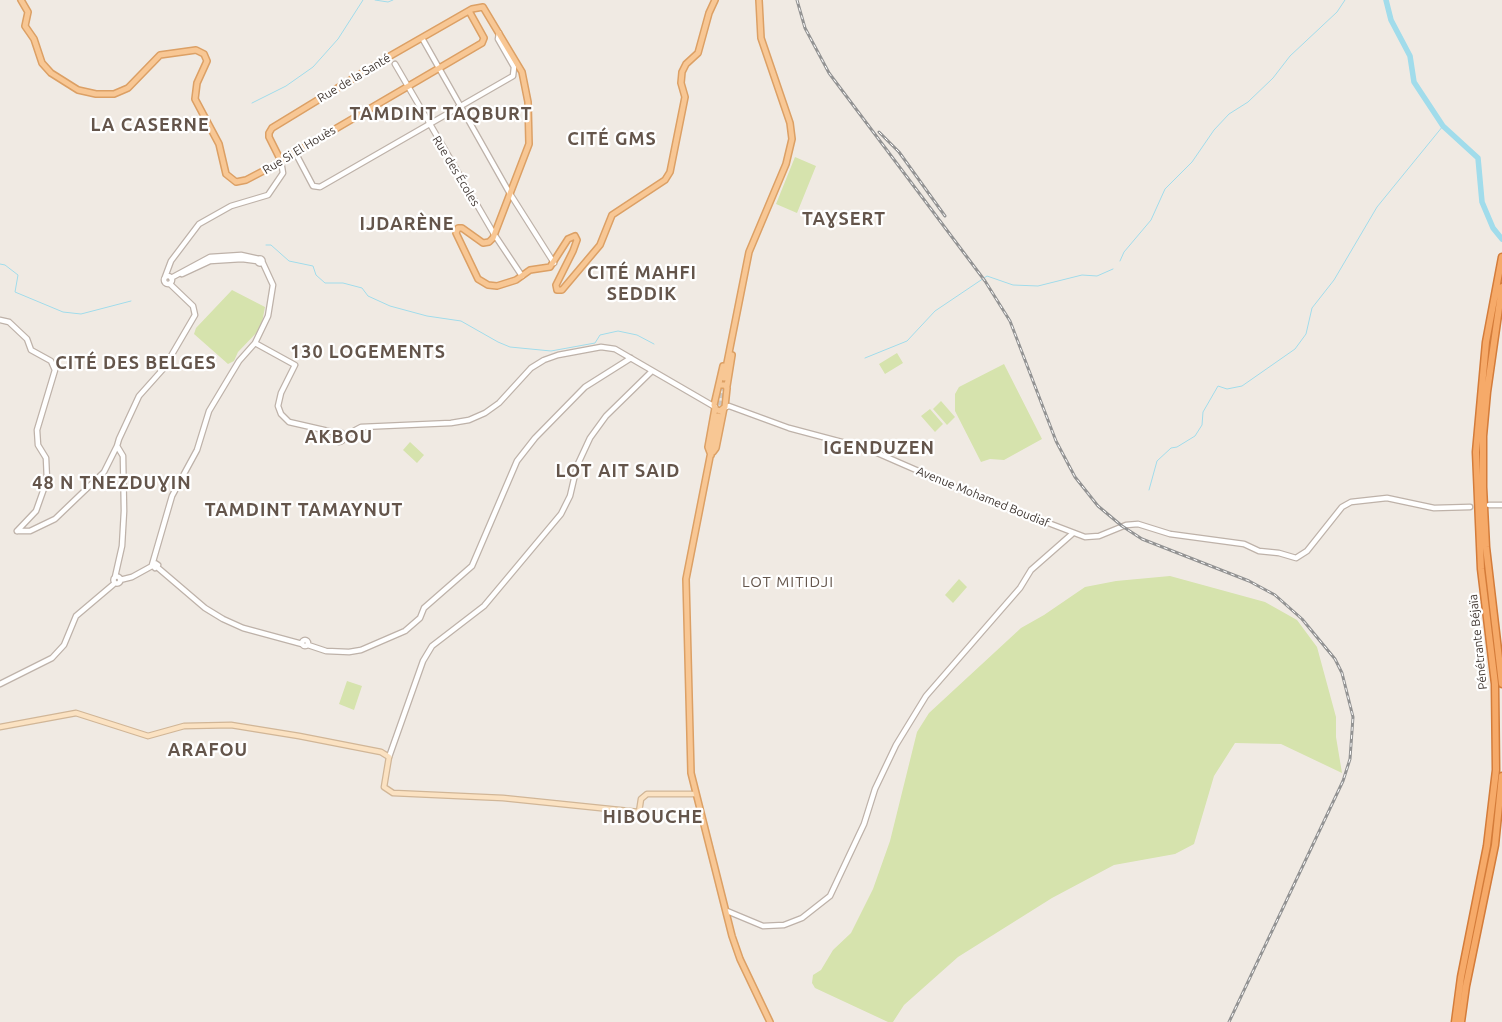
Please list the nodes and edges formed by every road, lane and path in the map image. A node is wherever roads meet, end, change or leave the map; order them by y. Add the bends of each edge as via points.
1 (21, 0) edge
2 (715, 0) edge
3 (759, 0) edge
4 (469, 11) junction
5 (499, 33) junction
6 (422, 38) junction
7 (395, 64) dead end
8 (438, 67) junction
9 (407, 86) junction
10 (461, 106) junction
11 (429, 125) junction
12 (295, 152) junction
13 (281, 161) junction
14 (509, 192) junction
15 (494, 234) junction
16 (1502, 257) edge
17 (554, 263) junction
18 (522, 276) junction
19 (170, 280) junction
20 (1500, 287) edge
21 (0, 320) edge
22 (734, 330) junction
23 (255, 343) junction
24 (631, 358) junction
25 (652, 371) junction
26 (724, 378) tunnel mouth
27 (720, 385) junction
28 (727, 386) junction
29 (718, 396) junction
30 (704, 400) junction
31 (726, 406) junction
32 (714, 407) junction
33 (718, 416) tunnel mouth
34 (337, 433) junction
35 (344, 436) junction
36 (117, 446) junction
37 (711, 455) junction
38 (1489, 505) dead end
39 (1502, 505) edge
40 (1470, 507) dead end
41 (1072, 534) junction
42 (155, 565) junction
43 (115, 577) junction
44 (120, 580) junction
45 (115, 583) junction
46 (0, 684) edge
47 (1502, 684) edge
48 (0, 727) edge
49 (389, 757) junction
50 (1502, 776) edge
51 (696, 794) junction
52 (727, 912) junction
53 (770, 1022) edge
54 (1455, 1022) edge
55 (1461, 1022) edge

1 - 13 main road, Rue Si El Houès via 28,9 25,26 34,39 42,63 78,90 114,94 128,88 160,55 196,50 204,54 207,61 197,83 195,99 218,144 223,168 230,179 241,182
2 - 17 main road via 708,13 698,53 682,72 685,97 670,172 665,180 612,215 606,234 594,253 562,290 557,290 556,285 577,240 575,236 568,239
3 - 22 main road via 761,38 788,117 792,139 786,164 750,252
4 - 5 main road via 483,7
4 - 6 main road, Rue de la Santé
4 - 8 main road, Rue Si El Houès via 484,38 482,43
5 - 10 street via 498,39 514,67 514,75
5 - 14 main road via 522,72 530,127 529,144
6 - 8 street
6 - 13 main road, Rue de la Santé via 272,128 269,137
7 - 9 street, Rue des Écoles
8 - 9 main road, Rue Si El Houès
8 - 10 street
9 - 11 street, Rue des Écoles
9 - 12 main road, Rue Si El Houès
10 - 11 street
10 - 14 street
11 - 12 street via 320,187 313,186
11 - 15 street, Rue des Écoles
12 - 13 main road, Rue Si El Houès
13 - 19 street via 283,172 268,195 231,206 199,224 171,261
14 - 15 main road
14 - 17 street
15 - 18 street, Rue des Écoles
15 - 18 main road via 489,242 483,243 463,228 456,231 474,272 482,282 506,285
16 - 20 highway, Pénétrante Béjaïa
17 - 18 main road via 546,269 532,269
19 - 23 street via 210,257 241,255 259,261 270,275 273,286 265,326
19 - 36 street via 193,306 195,315 164,368 139,396
20 - 47 highway, Pénétrante Béjaïa via 1483,436 1483,488 1486,547
20 - 54 highway, Pénétrante Béjaïa via 1481,377 1476,478 1481,569 1495,684 1496,770 1487,846
21 - 36 street via 9,322 27,339 31,350 51,361 55,370 37,430 38,445 46,458 47,480 36,510 17,531 30,531 55,519 104,472
22 - 26 main road
22 - 27 main road via 729,337
22 - 28 main road
23 - 34 street via 294,365 281,393 278,406 281,414 289,422
23 - 42 street via 239,361 209,411 197,450 172,496
24 - 25 street
24 - 35 street via 614,349 601,347 558,355 531,368 499,402 469,420 361,427
24 - 42 street via 585,387 535,438 515,465 472,566 424,608 420,618 405,632 361,650 326,651 223,620
25 - 30 street
25 - 49 street via 606,416 590,438 561,514 484,606 432,646 422,661
27 - 28 main road
27 - 29 main road
28 - 31 main road
29 - 30 street
29 - 32 main road
30 - 32 street
31 - 32 main road via 719,411
31 - 37 main road via 716,448
31 - 41 street, Avenue Mohamed Boudiaf via 878,453
32 - 37 main road via 708,447
33 - 37 main road
34 - 35 street
34 - 35 street via 334,438 338,442
36 - 43 street via 123,456 124,511 122,546
37 - 51 main road via 686,579 689,744
38 - 39 street
40 - 41 street via 1434,508 1387,498 1351,502 1342,506 1307,551 1296,558 1258,552 1244,544 1170,534 1138,524 1091,537
41 - 52 street via 1031,570 1020,588 926,696 896,745 830,896 802,918 784,925 763,926
42 - 44 street
43 - 44 street
43 - 45 street
44 - 45 street
45 - 46 street via 76,616 64,645 52,658
48 - 49 main road via 76,713 148,736 184,726 232,725 370,749
49 - 51 main road via 384,782 388,791 394,793 503,798 639,812 641,799 647,794
50 - 55 highway via 1495,845 1467,977
51 - 52 main road
52 - 53 main road via 740,959

